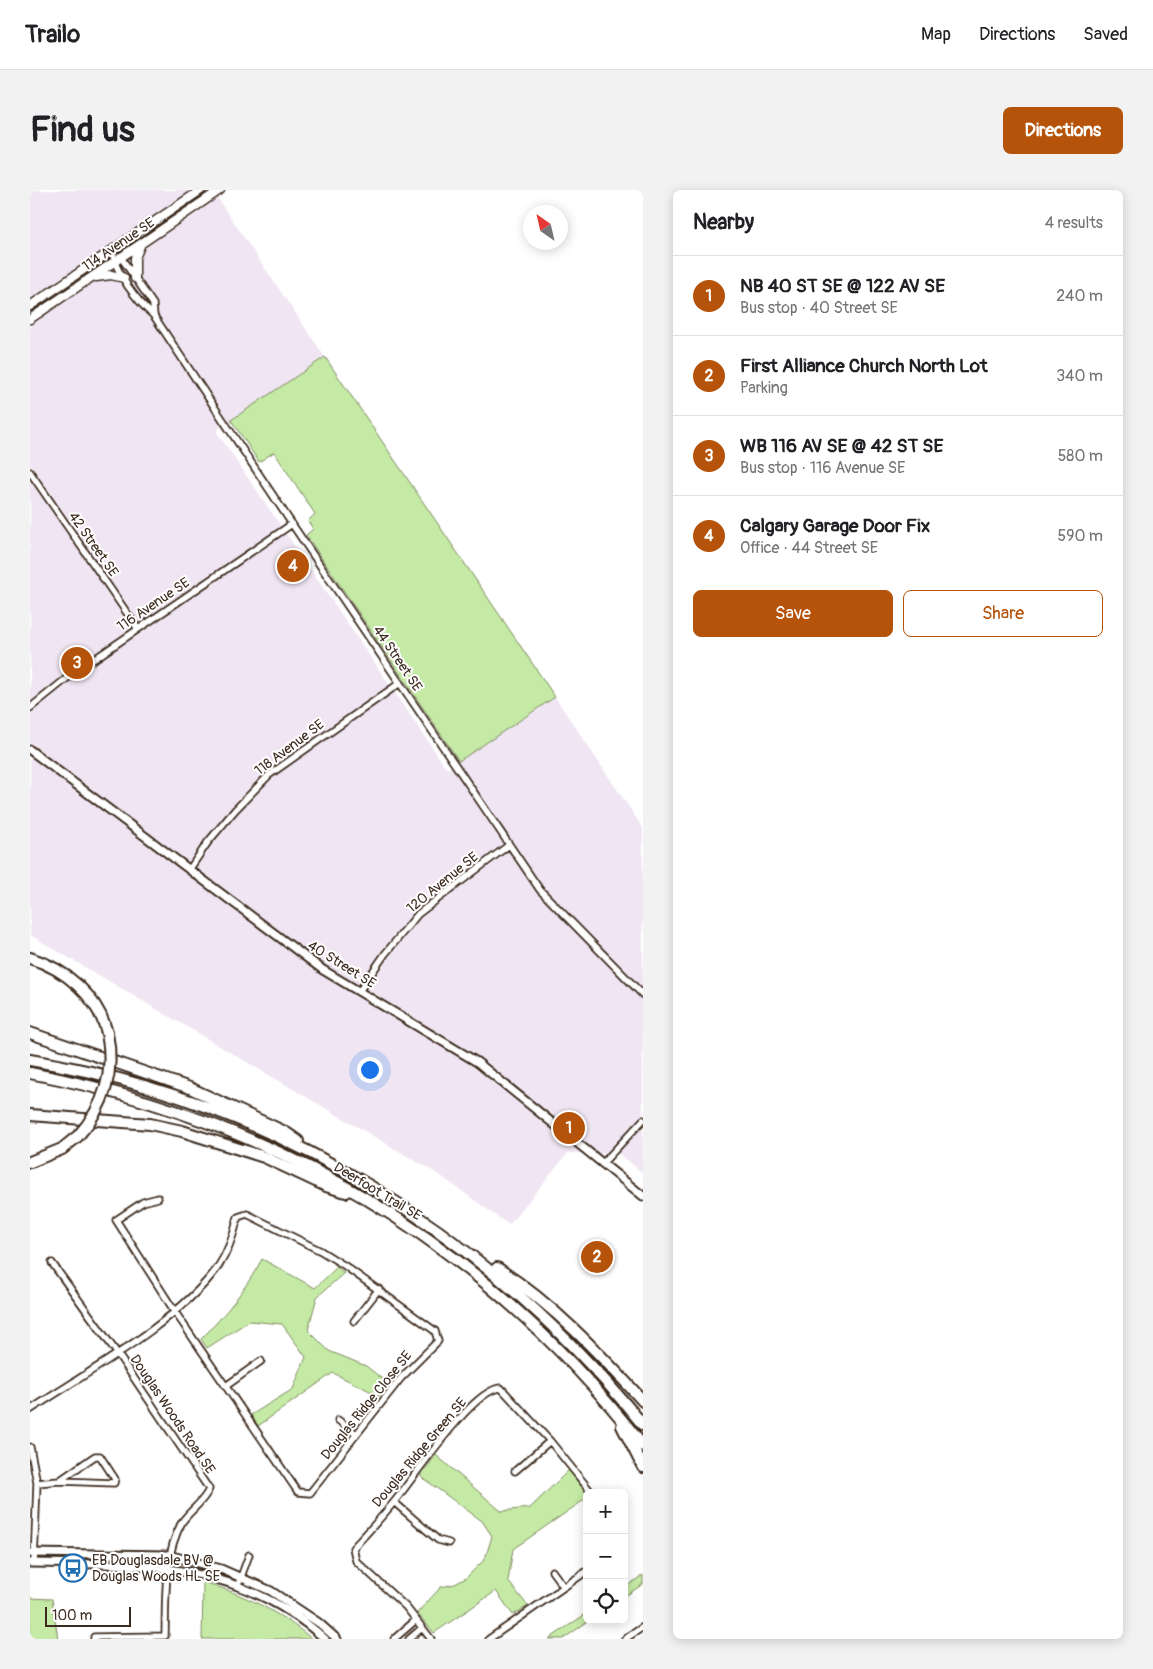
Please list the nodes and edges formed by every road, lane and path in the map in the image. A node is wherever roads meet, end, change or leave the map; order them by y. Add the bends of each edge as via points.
1 (201, 190) edge
2 (220, 190) edge
3 (140, 245) junction
4 (112, 250) junction
5 (122, 257) junction
6 (113, 263) junction
7 (91, 278) junction
8 (124, 278) junction
9 (135, 278) junction
10 (30, 306) edge
11 (154, 316) junction
12 (30, 319) edge
13 (30, 472) edge
14 (292, 524) junction
15 (138, 629) junction
16 (400, 683) junction
17 (30, 708) edge
18 (30, 750) edge
19 (509, 845) junction
20 (189, 870) junction
21 (30, 958) edge
22 (360, 990) junction
23 (643, 995) edge
24 (30, 1033) edge
25 (30, 1060) edge
26 (30, 1073) edge
27 (30, 1115) edge
28 (643, 1120) edge
29 (30, 1162) edge
30 (602, 1164) junction
31 (334, 1165) junction
32 (643, 1196) edge
33 (364, 1197) junction
34 (158, 1198) dead end
35 (451, 1239) junction
36 (52, 1263) dead end
37 (379, 1289) junction
38 (174, 1312) junction
39 (354, 1321) dead end
40 (117, 1353) junction
41 (261, 1361) dead end
42 (226, 1386) junction
43 (643, 1401) edge
44 (612, 1407) junction
45 (30, 1410) edge
46 (338, 1420) dead end
47 (643, 1425) edge
48 (356, 1434) junction
49 (550, 1441) junction
50 (643, 1446) edge
51 (30, 1447) edge
52 (643, 1467) edge
53 (515, 1471) dead end
54 (59, 1481) junction
55 (37, 1483) junction
56 (589, 1489) edge
57 (394, 1502) junction
58 (449, 1543) dead end
59 (32, 1553) edge
60 (249, 1554) dead end
61 (168, 1555) junction
62 (32, 1563) edge
63 (168, 1567) junction
64 (552, 1571) dead end
65 (583, 1574) edge
66 (241, 1576) junction
67 (238, 1585) junction
68 (563, 1586) junction
69 (416, 1620) junction
70 (643, 1627) edge
71 (422, 1628) junction
72 (94, 1639) edge
73 (324, 1639) edge
74 (337, 1639) edge
75 (394, 1639) edge
76 (409, 1639) edge
77 (431, 1639) edge
78 (488, 1639) edge
79 (626, 1639) edge

1 - 4 main road, 114 Avenue SE
2 - 3 main road, 114 Avenue SE
3 - 5 main road, 114 Avenue SE
3 - 9 main road via 136,253
4 - 5 street, 44 Street SE
4 - 6 street
4 - 10 main road, 114 Avenue SE
5 - 6 main road, 114 Avenue SE
5 - 9 street, 44 Street SE
6 - 7 main road, 114 Avenue SE
6 - 8 street, 44 Street SE
7 - 8 main road via 111,275
7 - 12 main road, 114 Avenue SE
8 - 11 street, 44 Street SE
9 - 11 street, 44 Street SE via 153,304
11 - 14 street, 44 Street SE
13 - 15 street, 42 Street SE
14 - 15 street, 116 Avenue SE
14 - 16 street, 44 Street SE
15 - 17 street, 116 Avenue SE
16 - 19 street, 44 Street SE
16 - 20 street, 118 Avenue SE via 270,775 234,810
18 - 20 street, 40 Street SE
19 - 22 street, 120 Avenue SE via 418,914
19 - 23 street, 44 Street SE via 540,890
20 - 22 street, 40 Street SE via 324,970
21 - 29 highway, bridge via 52,967 81,988 100,1014 111,1058 107,1086 94,1116 62,1149
22 - 30 street, 40 Street SE via 477,1062
24 - 31 highway via 190,1088 285,1132
25 - 31 highway, Deerfoot Trail SE via 100,1074 209,1108
26 - 33 highway, Deerfoot Trail SE via 110,1090 205,1120 300,1162
27 - 33 highway via 150,1124 182,1131 264,1157 326,1186
28 - 30 street
30 - 32 street, 40 Street SE
31 - 35 highway, Deerfoot Trail SE
33 - 44 highway, Deerfoot Trail SE via 444,1250 504,1298
34 - 38 street via 143,1202 116,1220
35 - 43 highway via 517,1281 598,1352
35 - 47 highway, Deerfoot Trail SE via 558,1329
36 - 40 street
37 - 38 street, Douglas Ridge Close SE via 321,1251 247,1214 238,1217 234,1236 219,1265 195,1295
37 - 39 street
37 - 48 street, Douglas Ridge Close SE via 435,1331 438,1340 401,1378
38 - 40 street, Douglas Ridge Close SE
38 - 42 street, Douglas Ridge Close SE
40 - 45 street, Douglas Ridge Close SE
40 - 61 street, Douglas Woods Road SE via 209,1489 183,1522
41 - 42 street
42 - 48 street, Douglas Ridge Close SE via 298,1492 310,1493
44 - 50 highway, Deerfoot Trail SE
44 - 52 highway
46 - 48 street
49 - 53 street
49 - 56 street, Douglas Ridge Green SE
49 - 57 street, Douglas Ridge Green SE via 501,1388 493,1388 455,1425
51 - 55 street
54 - 54 street via 114,1483 115,1479 100,1456 95,1456
54 - 55 street
55 - 59 street
57 - 58 street via 438,1540
57 - 69 street, Douglas Ridge Green SE via 353,1548 356,1562
59 - 61 street
59 - 62 street
60 - 66 street
61 - 63 street, Douglas Woods Road SE
61 - 66 street
62 - 63 street
63 - 67 street
63 - 72 street, Douglas Woods Road SE via 165,1636
64 - 68 street
65 - 68 street
66 - 67 street
66 - 74 street via 292,1604
67 - 73 street via 285,1609
68 - 78 street
69 - 71 street, Douglas Ridge Green SE
69 - 75 street
70 - 79 street
71 - 76 street
71 - 77 street, Douglas Ridge Green SE

